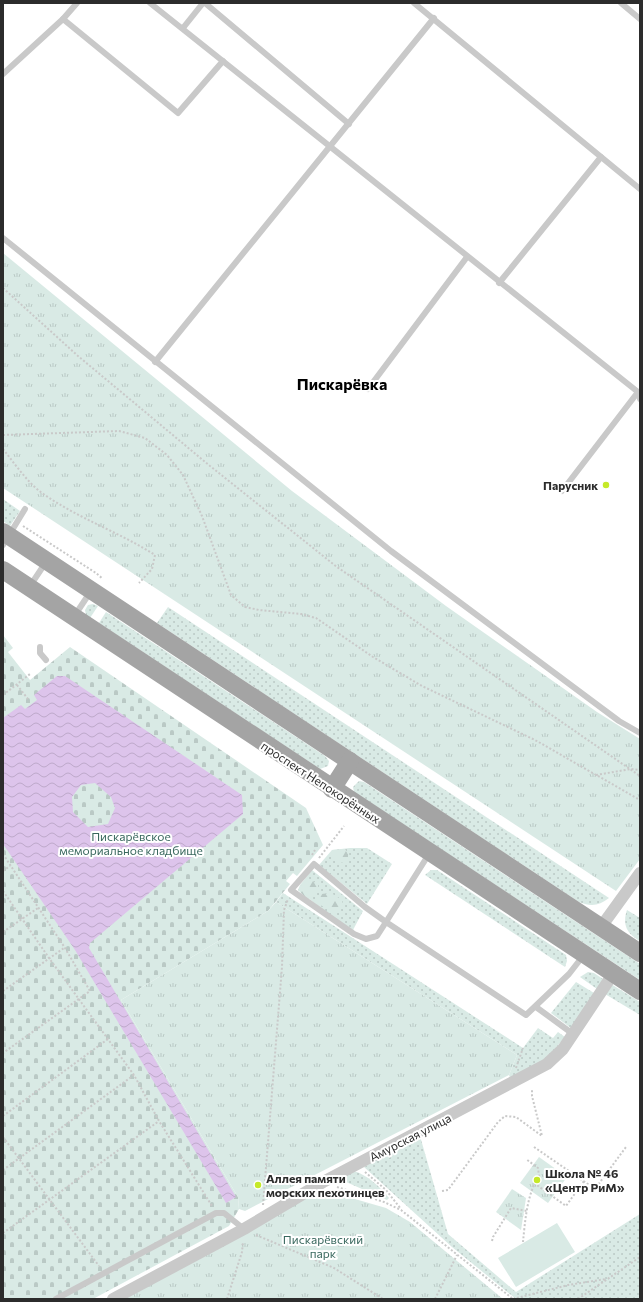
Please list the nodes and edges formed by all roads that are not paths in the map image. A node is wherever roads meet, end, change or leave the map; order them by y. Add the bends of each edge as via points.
1 (77, 3) edge
2 (150, 3) edge
3 (204, 3) edge
4 (414, 3) edge
5 (621, 3) edge
6 (434, 18) junction
7 (63, 19) junction
8 (640, 19) edge
9 (183, 28) junction
10 (223, 61) junction
11 (3, 74) edge
12 (349, 124) junction
13 (330, 148) junction
14 (601, 157) junction
15 (640, 189) edge
16 (3, 238) edge
17 (467, 257) junction
18 (500, 283) junction
19 (154, 362) junction
20 (368, 389) dead end
21 (639, 393) edge
22 (640, 399) edge
23 (562, 491) dead end
24 (25, 509) dead end
25 (8, 534) edge
26 (47, 560) junction
27 (3, 570) edge
28 (99, 586) junction
29 (30, 588) junction
30 (74, 617) junction
31 (40, 647) dead end
32 (46, 660) dead end
33 (640, 733) edge
34 (350, 761) junction
35 (332, 789) junction
36 (430, 853) junction
37 (640, 873) edge
38 (386, 922) junction
39 (601, 927) junction
40 (640, 953) edge
41 (584, 955) junction
42 (613, 974) junction
43 (640, 991) edge
44 (536, 1007) junction
45 (573, 1034) junction
46 (244, 1230) junction
47 (56, 1299) edge
48 (112, 1299) edge

1 - 7 lane
2 - 9 lane
3 - 9 lane
3 - 12 lane
4 - 6 lane
5 - 8 lane
6 - 12 lane
6 - 14 lane
7 - 10 lane via 178,113
7 - 11 lane
9 - 10 lane
10 - 13 lane
12 - 13 lane
13 - 17 lane
13 - 19 lane
14 - 15 lane
14 - 18 lane
16 - 19 lane
17 - 18 lane
17 - 20 lane
18 - 21 lane
19 - 33 lane via 391,551 619,721
21 - 22 lane
21 - 23 lane
24 - 25 lane
25 - 26 main road
26 - 28 main road
26 - 29 lane
27 - 29 main road, проспект Непокорённых
28 - 30 lane
28 - 34 main road
29 - 30 main road, проспект Непокорённых
30 - 35 main road, проспект Непокорённых
31 - 32 lane via 40,653
34 - 35 main road
34 - 39 main road
35 - 36 main road, проспект Непокорённых
36 - 38 lane
36 - 41 main road, проспект Непокорённых
37 - 39 street
38 - 38 lane via 377,936 366,939 354,934 291,890 314,864
38 - 44 lane via 526,1015
39 - 40 main road
41 - 42 main road, проспект Непокорённых
41 - 44 lane
42 - 43 main road, проспект Непокорённых
42 - 45 street, Амурская улица
44 - 45 lane
45 - 46 street, Амурская улица via 563,1049 547,1064 323,1182
46 - 47 lane via 224,1213 216,1213
46 - 48 street, Амурская улица

